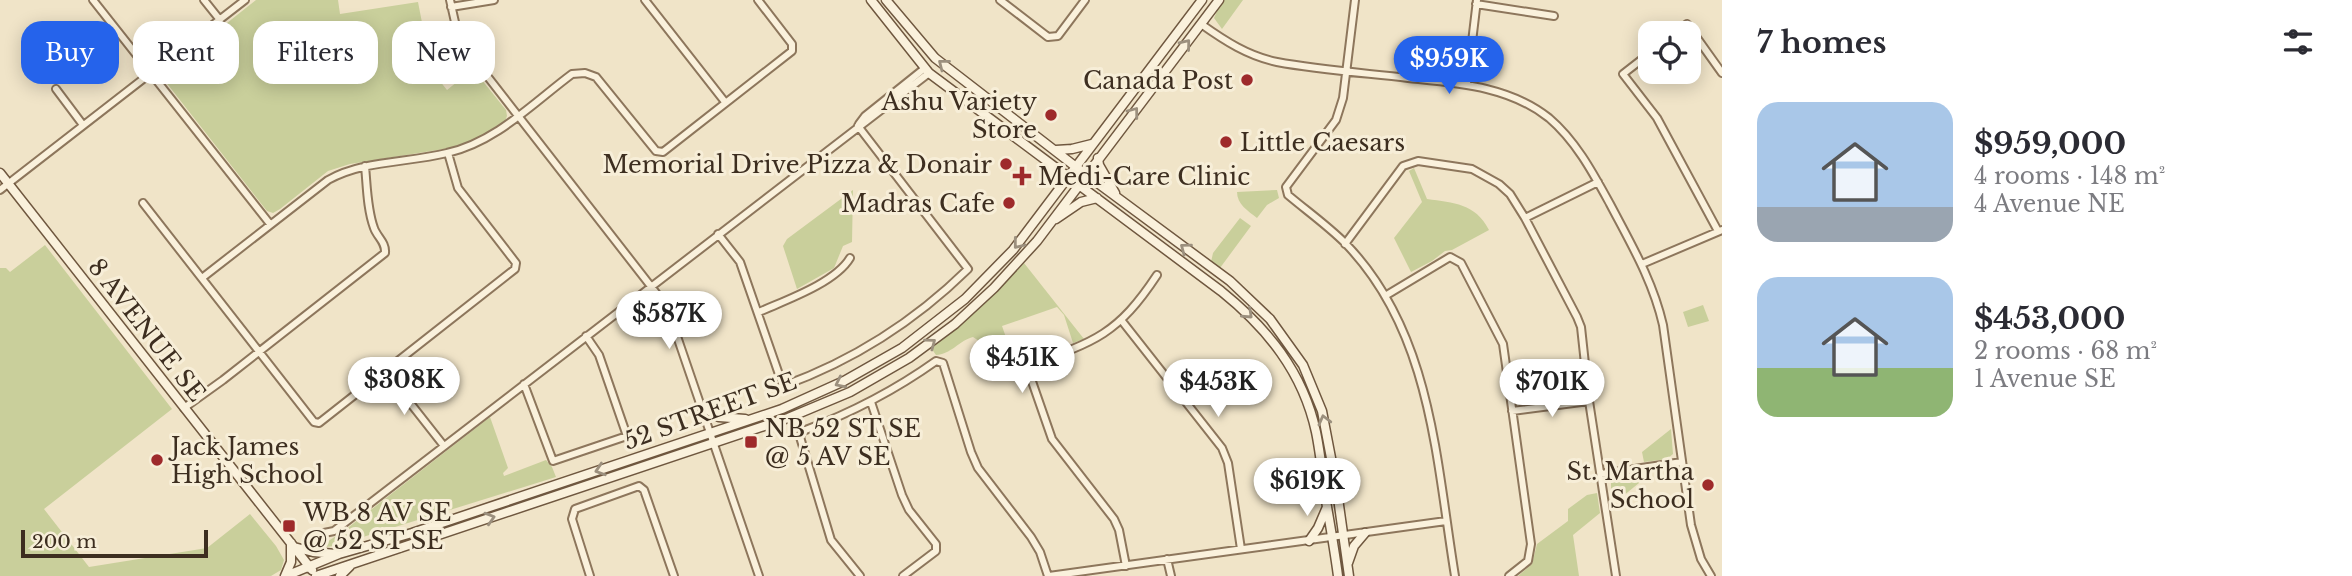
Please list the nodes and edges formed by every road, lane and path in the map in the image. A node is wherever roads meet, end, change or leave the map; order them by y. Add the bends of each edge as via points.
1 (93, 0) edge
2 (204, 0) edge
3 (245, 0) edge
4 (494, 0) edge
5 (645, 0) edge
6 (758, 0) edge
7 (871, 0) edge
8 (886, 0) edge
9 (1000, 0) edge
10 (1085, 0) edge
11 (1202, 0) edge
12 (1219, 0) edge
13 (1355, 0) edge
14 (1476, 2) edge
15 (450, 4) edge
16 (1190, 15) junction
17 (1554, 16) dead end
18 (220, 20) joint
19 (1201, 24) junction
20 (1701, 44) edge
21 (133, 51) edge
22 (1638, 62) edge
23 (927, 71) junction
24 (1346, 71) junction
25 (1722, 73) edge
26 (136, 84) edge
27 (159, 84) edge
28 (1467, 84) junction
29 (56, 89) dead end
30 (725, 102) junction
31 (517, 117) junction
32 (83, 125) junction
33 (858, 126) junction
34 (1092, 144) junction
35 (1056, 149) junction
36 (448, 153) junction
37 (1098, 158) junction
38 (1046, 159) junction
39 (365, 166) junction
40 (1076, 167) junction
41 (0, 173) edge
42 (1086, 174) junction
43 (1069, 176) junction
44 (1598, 182) junction
45 (8, 183) junction
46 (1079, 183) junction
47 (1059, 189) junction
48 (0, 190) edge
49 (1097, 198) junction
50 (1118, 198) junction
51 (143, 203) dead end
52 (1525, 218) junction
53 (1051, 222) junction
54 (270, 224) junction
55 (1720, 230) edge
56 (718, 234) junction
57 (1345, 244) junction
58 (850, 258) dead end
59 (1642, 264) junction
60 (1157, 275) dead end
61 (202, 278) junction
62 (650, 286) junction
63 (1385, 296) junction
64 (759, 312) junction
65 (1122, 321) junction
66 (586, 337) junction
67 (259, 351) junction
68 (385, 371) junction
69 (524, 384) junction
70 (1589, 401) junction
71 (871, 402) junction
72 (703, 407) junction
73 (184, 408) junction
74 (1512, 411) junction
75 (751, 419) junction
76 (711, 433) junction
77 (714, 443) junction
78 (444, 446) junction
79 (1682, 462) junction
80 (1601, 474) junction
81 (1327, 507) junction
82 (1446, 521) junction
83 (1365, 533) junction
84 (314, 535) dead end
85 (1343, 536) junction
86 (1333, 538) junction
87 (1309, 541) junction
88 (293, 545) junction
89 (1241, 549) junction
90 (339, 554) junction
91 (1167, 559) junction
92 (355, 561) junction
93 (309, 566) junction
94 (1126, 566) junction
95 (1347, 566) junction
96 (286, 576) edge
97 (317, 576) edge
98 (340, 576) edge
99 (590, 576) edge
100 (674, 576) edge
101 (759, 576) edge
102 (860, 576) edge
103 (903, 576) edge
104 (1048, 576) edge
105 (1171, 576) edge
106 (1338, 576) edge
107 (1349, 576) edge
108 (1455, 576) edge
109 (1509, 576) edge
110 (1616, 576) edge
111 (1711, 576) edge

1 - 21 street
2 - 18 street
3 - 18 street
4 - 15 street
5 - 30 street
6 - 30 street via 792,44 792,51
7 - 23 main road
35 -> 8 main road via 935,58
9 - 10 street via 1048,37 1058,36
11 - 16 main road, 52 STREET SE
12 - 19 main road, 52 STREET SE
13 - 24 street
14 - 17 street
14 - 28 street
15 - 31 street via 463,45
16 - 19 main road
16 - 34 main road, 52 STREET SE
19 - 24 street via 1233,46 1267,59
37 -> 19 main road, 52 STREET SE
20 - 25 street
22 - 55 street via 1623,74 1657,118
23 - 33 street
23 - 38 main road
24 - 28 street
24 - 57 street via 1336,120 1286,187 1288,195
26 - 32 street
27 - 54 street
28 - 44 street via 1500,92 1547,117 1565,134
29 - 32 street
30 - 31 street via 663,152 656,151 596,77 585,73 572,74
31 - 36 street via 494,134
31 - 62 street
32 - 45 street
33 - 56 street
33 - 64 street via 968,269 902,326 824,371 783,386
34 - 35 main road
34 - 40 main road, 52 STREET SE
35 - 40 main road
36 - 39 street
36 - 68 street via 458,188 516,263 515,269
37 - 42 main road, 52 STREET SE
37 - 50 main road
38 - 43 main road
38 - 47 main road
39 - 54 street via 328,180
39 - 67 street via 370,214 385,253
40 - 42 main road
40 - 43 main road, 52 STREET SE
41 - 45 main road, 8 AVENUE SE
42 - 46 main road, 52 STREET SE
42 - 50 main road
43 - 46 main road
43 - 47 main road, 52 STREET SE
44 - 52 street
44 - 59 street
45 - 48 street
45 - 73 main road, 8 AVENUE SE
46 - 49 main road
46 - 53 main road, 52 STREET SE
47 -> 75 main road, 52 STREET SE via 1013,250 946,316 873,366
49 - 53 main road via 1081,202
49 -> 81 main road via 1236,303 1280,349 1314,422
85 -> 50 main road via 1322,411 1289,343 1230,281
51 - 61 street
52 - 57 street via 1510,194 1486,176 1472,169 1418,161 1403,166
52 - 70 street via 1581,327
77 -> 53 main road, 52 STREET SE via 822,405 909,358 995,288
54 - 61 street
55 - 59 street
56 - 62 street
56 - 64 street via 740,262
57 - 63 street
58 - 64 street via 843,270
59 - 79 street via 1663,325
60 - 65 street
61 - 67 street
62 - 66 street
62 - 72 street via 667,307
63 - 74 street via 1450,257 1461,263 1503,344
63 - 82 street via 1421,377
65 - 89 street via 1222,448
65 - 94 street via 1091,342 1031,364 1028,370 1052,439 1114,519
66 - 69 street
66 - 69 street via 599,355 627,436 553,461
67 - 68 street via 319,423
67 - 73 street
68 - 78 street
69 - 78 street
70 - 74 street
70 - 80 street
71 - 102 street via 803,431 800,437 831,540
71 - 103 street via 902,495 936,544 936,551
71 - 104 street via 936,361 943,363 978,468 1031,537
72 - 75 main road via 719,417
72 - 76 street
73 - 88 main road, 8 AVENUE SE
74 - 109 street via 1531,544 1528,561
75 - 76 main road, 52 STREET SE
76 - 77 street
76 -> 90 main road, 52 STREET SE
92 -> 77 main road, 52 STREET SE
77 - 101 street
78 - 84 street via 334,531
79 - 80 street
79 - 111 street via 1695,541
80 - 110 street
81 - 86 main road
81 - 87 main road
82 - 83 street
82 - 108 street
83 - 85 street
83 - 95 main road
85 - 86 street
85 - 95 main road
86 - 87 street
86 - 106 main road
87 - 89 street
88 - 90 main road
88 - 93 main road, 8 AVENUE SE
88 - 96 main road
89 - 91 street
90 - 93 main road, 52 STREET SE
91 - 94 street
91 - 105 street
92 - 97 main road, 52 STREET SE
92 - 98 main road
93 - 96 main road, 52 STREET SE
93 - 97 main road, 8 AVENUE SE
94 - 104 street
95 - 107 main road
99 - 100 street via 572,519 575,509 639,486 645,490

